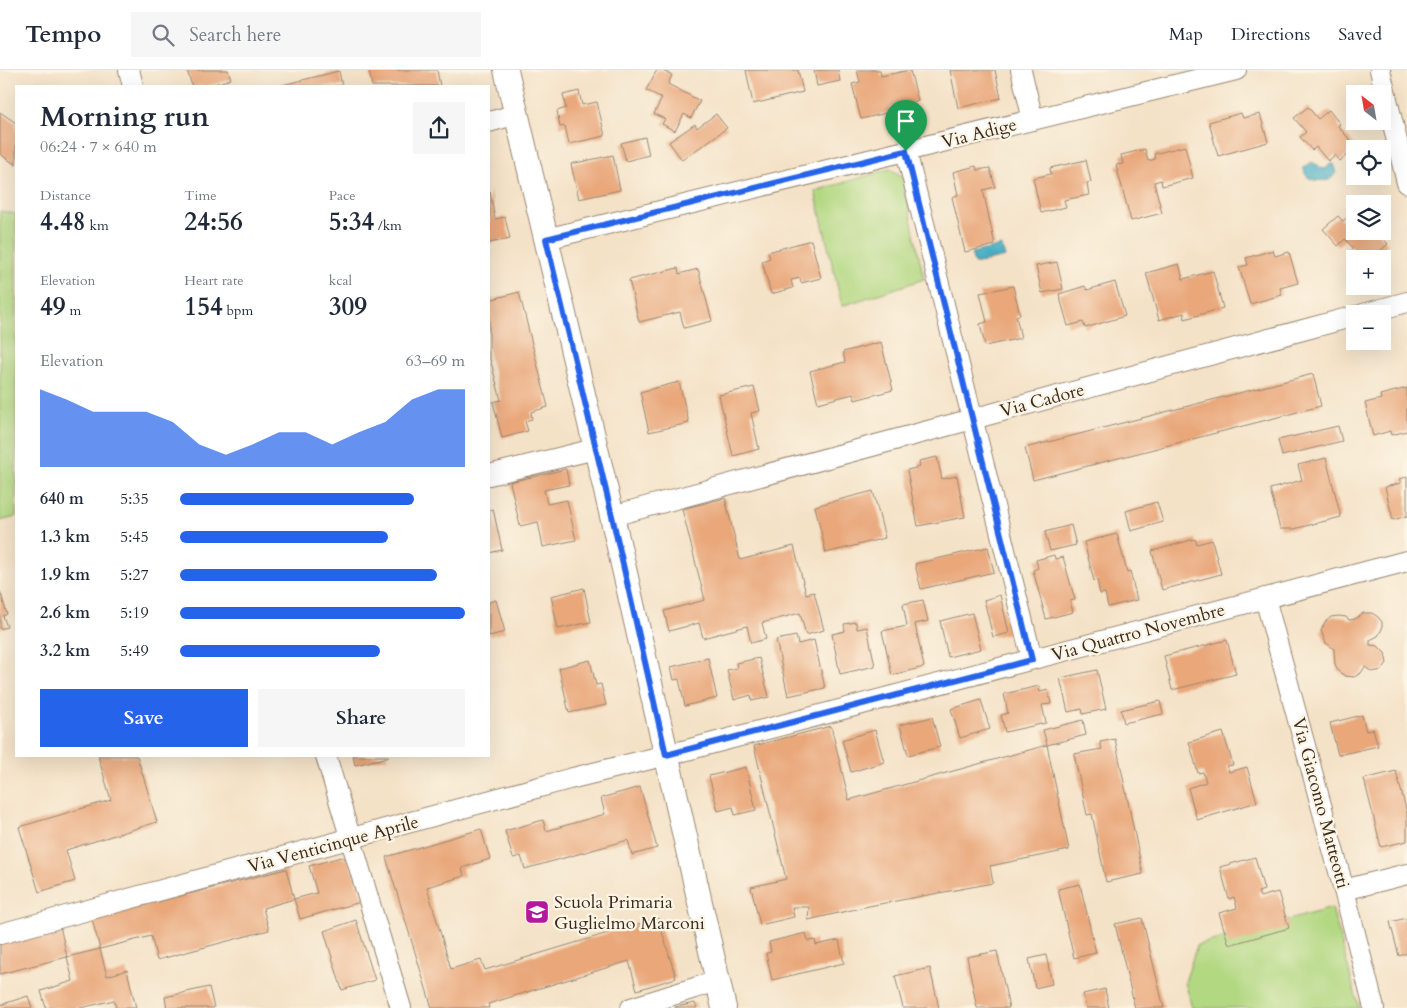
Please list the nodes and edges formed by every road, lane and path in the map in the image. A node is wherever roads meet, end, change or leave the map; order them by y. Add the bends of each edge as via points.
1 (129, 70) edge
2 (506, 70) edge
3 (1021, 70) edge
4 (1236, 70) edge
5 (1380, 70) edge
6 (133, 85) edge
7 (517, 114) junction
8 (1034, 120) junction
9 (490, 122) edge
10 (906, 151) junction
11 (1407, 183) edge
12 (546, 239) junction
13 (1407, 302) edge
14 (1391, 306) edge
15 (1346, 318) edge
16 (972, 419) junction
17 (596, 449) junction
18 (490, 475) edge
19 (612, 516) junction
20 (1407, 562) edge
21 (1266, 598) junction
22 (1032, 660) junction
23 (666, 755) junction
24 (326, 757) edge
25 (352, 839) junction
26 (1407, 874) edge
27 (1344, 890) junction
28 (0, 934) edge
29 (717, 981) junction
30 (401, 1008) edge
31 (631, 1008) edge
32 (724, 1008) edge
33 (1374, 1008) edge

1 - 6 street
2 - 7 street
3 - 8 street, Via Adige
4 - 8 street, Via Adige
5 - 11 street
7 - 9 street
7 - 12 street
8 - 10 street, Via Adige
10 - 12 street, Via Adige
10 - 16 street
12 - 17 street
13 - 14 street
15 - 16 street, Via Cadore
16 - 19 street, Via Cadore
16 - 22 street
17 - 18 street
17 - 19 street
19 - 23 street
20 - 21 street, Via Quattro Novembre
21 - 22 street, Via Quattro Novembre
21 - 27 street, Via Giacomo Matteotti
22 - 23 street, Via Quattro Novembre
23 - 25 street, Via Venticinque Aprile
23 - 29 street
24 - 25 street
25 - 28 street, Via Venticinque Aprile
25 - 30 street
26 - 27 street
27 - 33 street, Via Giacomo Matteotti
29 - 31 street
29 - 32 street

